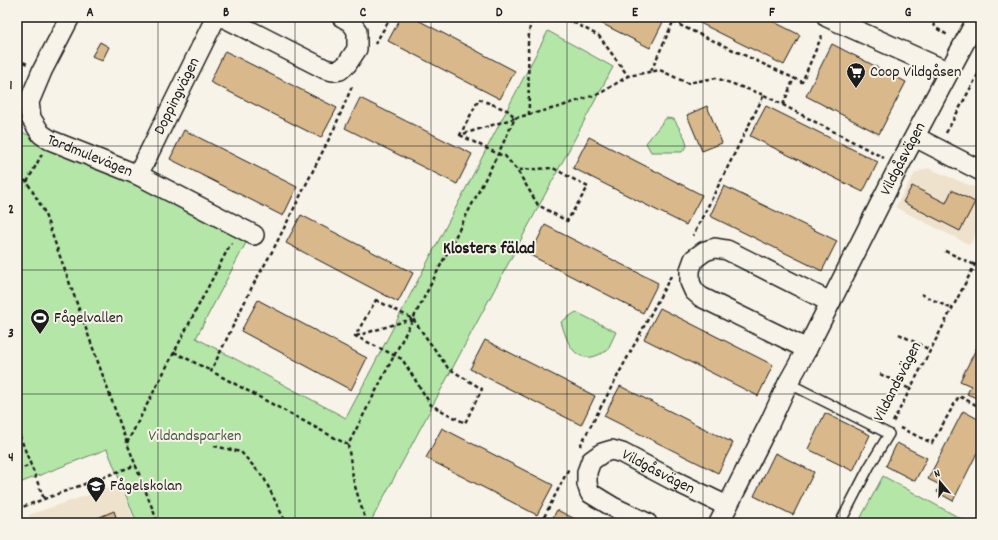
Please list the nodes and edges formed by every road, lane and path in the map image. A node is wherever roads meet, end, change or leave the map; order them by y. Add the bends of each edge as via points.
1 (70, 17) edge
2 (216, 17) edge
3 (223, 17) edge
4 (342, 17) edge
5 (391, 17) edge
6 (531, 17) edge
7 (553, 17) edge
8 (669, 17) edge
9 (828, 18) edge
10 (978, 18) edge
11 (673, 22) junction
12 (373, 49) dead end
13 (981, 69) edge
14 (651, 71) junction
15 (949, 72) junction
16 (628, 76) junction
17 (794, 78) junction
18 (354, 80) dead end
19 (764, 95) junction
20 (783, 105) junction
21 (529, 115) junction
22 (515, 118) junction
23 (460, 135) junction
24 (915, 137) junction
25 (946, 137) dead end
26 (50, 140) junction
27 (498, 154) junction
28 (899, 166) junction
29 (517, 170) junction
30 (981, 171) edge
31 (138, 175) junction
32 (17, 177) edge
33 (27, 182) junction
34 (247, 231) joint
35 (693, 237) dead end
36 (945, 251) dead end
37 (981, 253) edge
38 (975, 265) junction
39 (672, 274) dead end
40 (921, 294) dead end
41 (830, 302) junction
42 (952, 309) junction
43 (412, 319) junction
44 (899, 334) dead end
45 (355, 336) junction
46 (807, 349) junction
47 (930, 350) junction
48 (174, 352) junction
49 (394, 354) junction
50 (211, 371) junction
51 (880, 374) dead end
52 (788, 383) junction
53 (910, 388) junction
54 (981, 405) edge
55 (893, 424) junction
56 (17, 429) edge
57 (889, 434) junction
58 (127, 443) junction
59 (348, 445) junction
60 (214, 446) dead end
61 (579, 448) dead end
62 (31, 465) junction
63 (136, 465) junction
64 (569, 468) dead end
65 (17, 470) edge
66 (44, 499) junction
67 (727, 506) junction
68 (17, 509) edge
69 (981, 519) edge
70 (158, 523) edge
71 (286, 523) edge
72 (363, 523) edge
73 (541, 523) edge
74 (647, 523) edge
75 (719, 523) edge
76 (840, 523) edge
77 (979, 523) edge

1 - 26 street, Tordmulevägen via 29,102 30,118 41,134
2 - 31 street, Doppingvägen
3 - 4 street via 333,71 340,70 347,64 357,49 357,31
5 - 12 path
6 - 21 path via 528,43
7 - 16 path via 573,22 599,36
8 - 11 path
9 - 15 street
9 - 17 path via 802,82
10 - 15 street, Vildgåsvägen
11 - 14 path
11 - 17 path
13 - 25 path
14 - 16 path
14 - 19 path via 660,70 688,83 716,78
15 - 24 street, Vildgåsvägen
16 - 21 path via 601,92
17 - 20 path
18 - 50 path via 334,129
19 - 20 path
19 - 35 path
20 - 28 path
21 - 22 path
22 - 23 path
22 - 23 path via 509,111 479,99
22 - 27 path
23 - 27 path
24 - 28 street, Vildgåsvägen
24 - 30 street
26 - 31 street, Tordmulevägen
26 - 33 path
27 - 29 path via 505,156
27 - 43 path
28 - 41 street, Vildgåsvägen
29 - 29 path via 538,205 568,221 588,187 553,168
31 - 34 street, Tordmulevägen
32 - 33 path
33 - 58 path via 43,209
34 - 48 path
36 - 38 path
37 - 38 path, Vildandsvägen
38 - 42 path, Vildandsvägen
39 - 61 path
40 - 42 path
41 - 46 street, Vildgåsvägen
41 - 46 street via 727,250 715,248 694,259 690,270 690,282 694,291 701,297
42 - 47 path, Vildandsvägen
43 - 45 path
43 - 45 path via 376,300
43 - 49 path
43 - 49 path via 448,368 482,389 465,423 431,405 402,359
44 - 47 path
45 - 49 path
46 - 52 street, Vildgåsvägen
47 - 53 path, Vildandsvägen
48 - 50 path
48 - 58 path
49 - 59 path
50 - 59 path
51 - 53 path
52 - 57 lane
52 - 67 street, Vildgåsvägen
53 - 55 path, Vildandsvägen
54 - 55 path via 978,406 959,396 932,443
55 - 57 path, Vildandsvägen
56 - 62 path
57 - 76 lane, Vildandsvägen
58 - 63 path
59 - 72 path via 354,483 365,519
60 - 71 path via 241,452 264,478
62 - 65 path
62 - 66 path
63 - 66 path
63 - 70 path
64 - 73 path
66 - 68 path
67 - 74 street, Vildgåsvägen via 622,453 612,450 591,461 587,472 590,493
67 - 75 street, Vildgåsvägen
69 - 77 path

